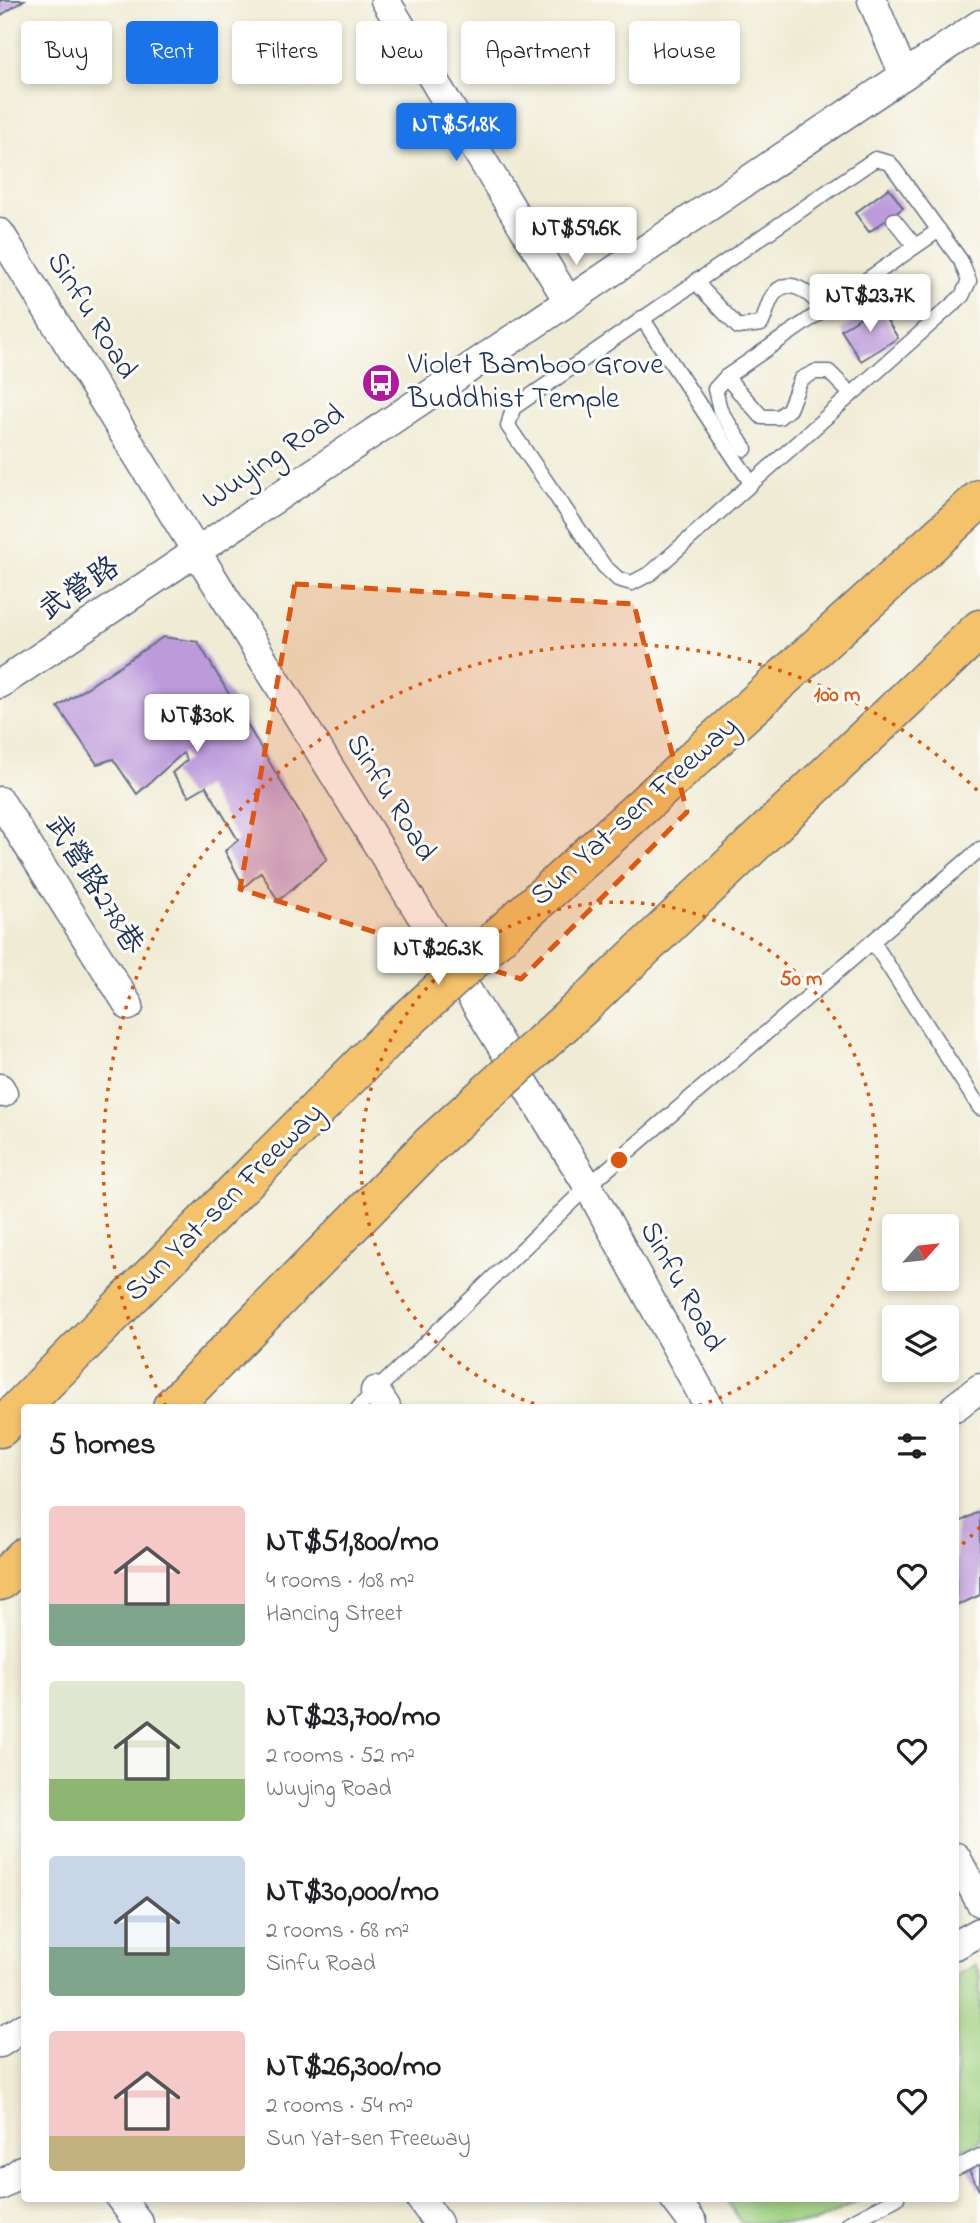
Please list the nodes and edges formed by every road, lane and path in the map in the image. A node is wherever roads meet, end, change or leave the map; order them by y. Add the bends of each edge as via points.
1 (385, 0) edge
2 (872, 0) edge
3 (980, 23) edge
4 (904, 75) junction
5 (894, 220) dead end
6 (939, 230) junction
7 (0, 233) edge
8 (915, 246) junction
9 (698, 279) junction
10 (568, 301) junction
11 (824, 309) junction
12 (642, 318) junction
13 (726, 377) junction
14 (850, 393) junction
15 (746, 449) dead end
16 (751, 482) junction
17 (980, 499) edge
18 (198, 550) junction
19 (980, 629) edge
20 (1, 681) edge
21 (0, 801) edge
22 (980, 849) edge
23 (873, 943) junction
24 (129, 1006) dead end
25 (980, 1108) edge
26 (588, 1186) junction
27 (980, 1388) edge
28 (373, 1402) edge
29 (24, 1404) edge
30 (175, 1404) edge
31 (707, 1404) edge
32 (959, 1404) edge
33 (21, 1407) edge
34 (0, 1428) edge
35 (21, 1559) edge
36 (0, 1581) edge
37 (959, 1862) edge
38 (979, 1898) edge
39 (980, 1932) edge
40 (959, 1943) edge
41 (21, 2029) edge
42 (0, 2043) edge
43 (980, 2156) edge
44 (959, 2166) edge
45 (21, 2171) edge
46 (0, 2186) edge
47 (123, 2202) edge
48 (423, 2202) edge
49 (677, 2202) edge
50 (889, 2202) edge
51 (139, 2223) edge
52 (438, 2223) edge
53 (693, 2223) edge
54 (849, 2223) edge

1 - 10 street
2 - 4 street
3 - 4 street, Wuying Road
4 - 10 street, Wuying Road
5 - 8 lane
6 - 8 lane
6 - 9 lane via 890,163 875,159
6 - 14 lane via 969,281 962,296
7 - 18 street, Sinfu Road
8 - 11 lane
9 - 11 lane via 738,327 761,324 771,298 789,285 801,288
9 - 12 lane
10 - 18 street, Wuying Road
11 - 13 lane
12 - 16 lane
12 - 16 lane via 513,408 508,426 520,447 604,566 618,579 632,583 651,573
13 - 14 lane via 762,417 779,417 789,408 801,379 815,372 829,372
13 - 15 lane via 715,389 720,410
14 - 16 lane
17 - 29 highway, Sun Yat-sen Freeway, bridge via 391,1035
18 - 20 street, 武營路
18 - 26 street, Sinfu Road
19 - 30 highway, bridge via 431,1144
21 - 24 street, 武營路278巷
22 - 23 lane
23 - 25 lane
23 - 26 lane
26 - 28 lane
26 - 31 street, Sinfu Road
27 - 32 street
33 - 34 highway, Sun Yat-sen Freeway, bridge
35 - 36 highway
37 - 38 street
39 - 40 street
41 - 42 street
43 - 44 lane
45 - 46 street
47 - 51 street
48 - 52 street
49 - 53 street
50 - 54 lane

